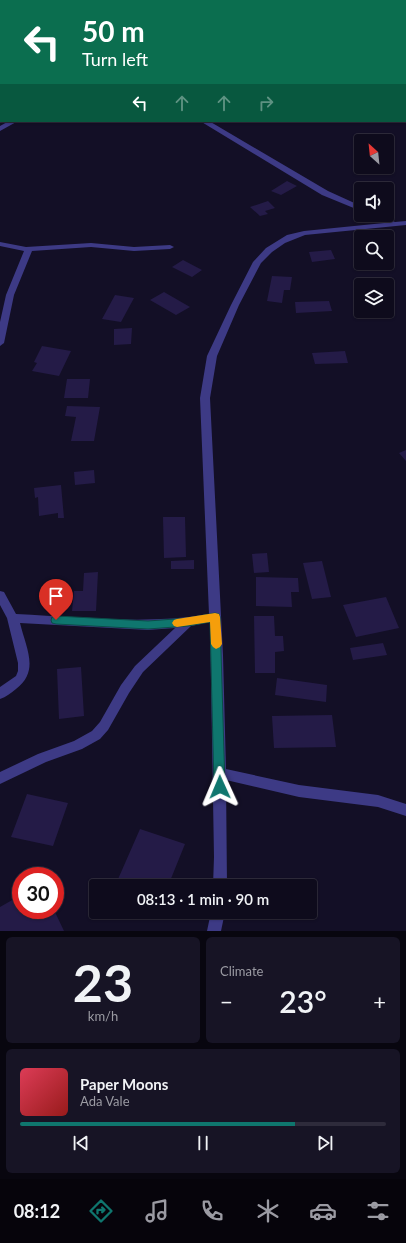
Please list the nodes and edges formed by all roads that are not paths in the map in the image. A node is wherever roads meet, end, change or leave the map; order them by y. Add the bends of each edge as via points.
1 (12, 122) edge
2 (206, 122) edge
3 (1, 127) edge
4 (354, 206) edge
5 (389, 222) edge
6 (406, 223) edge
7 (394, 224) junction
8 (0, 244) edge
9 (170, 247) dead end
10 (30, 249) junction
11 (0, 342) edge
12 (0, 595) edge
13 (215, 617) junction
14 (13, 618) junction
15 (188, 622) junction
16 (0, 694) edge
17 (219, 773) junction
18 (0, 778) edge
19 (406, 810) edge
20 (220, 879) edge
21 (217, 919) edge
22 (214, 931) edge

1 - 3 street
2 - 4 street via 325,193
5 - 7 street
6 - 7 street
7 - 13 street via 290,237 269,250 257,262 234,305 212,356 205,398
8 - 10 street
9 - 10 street via 134,249 91,245
10 - 11 street via 10,296
12 - 14 street
13 - 15 street
13 - 17 street
14 - 15 street via 148,625
14 - 16 street via 24,672
15 - 18 street via 139,669 96,735
17 - 19 street via 299,791 378,801
17 - 20 street
21 - 22 street

